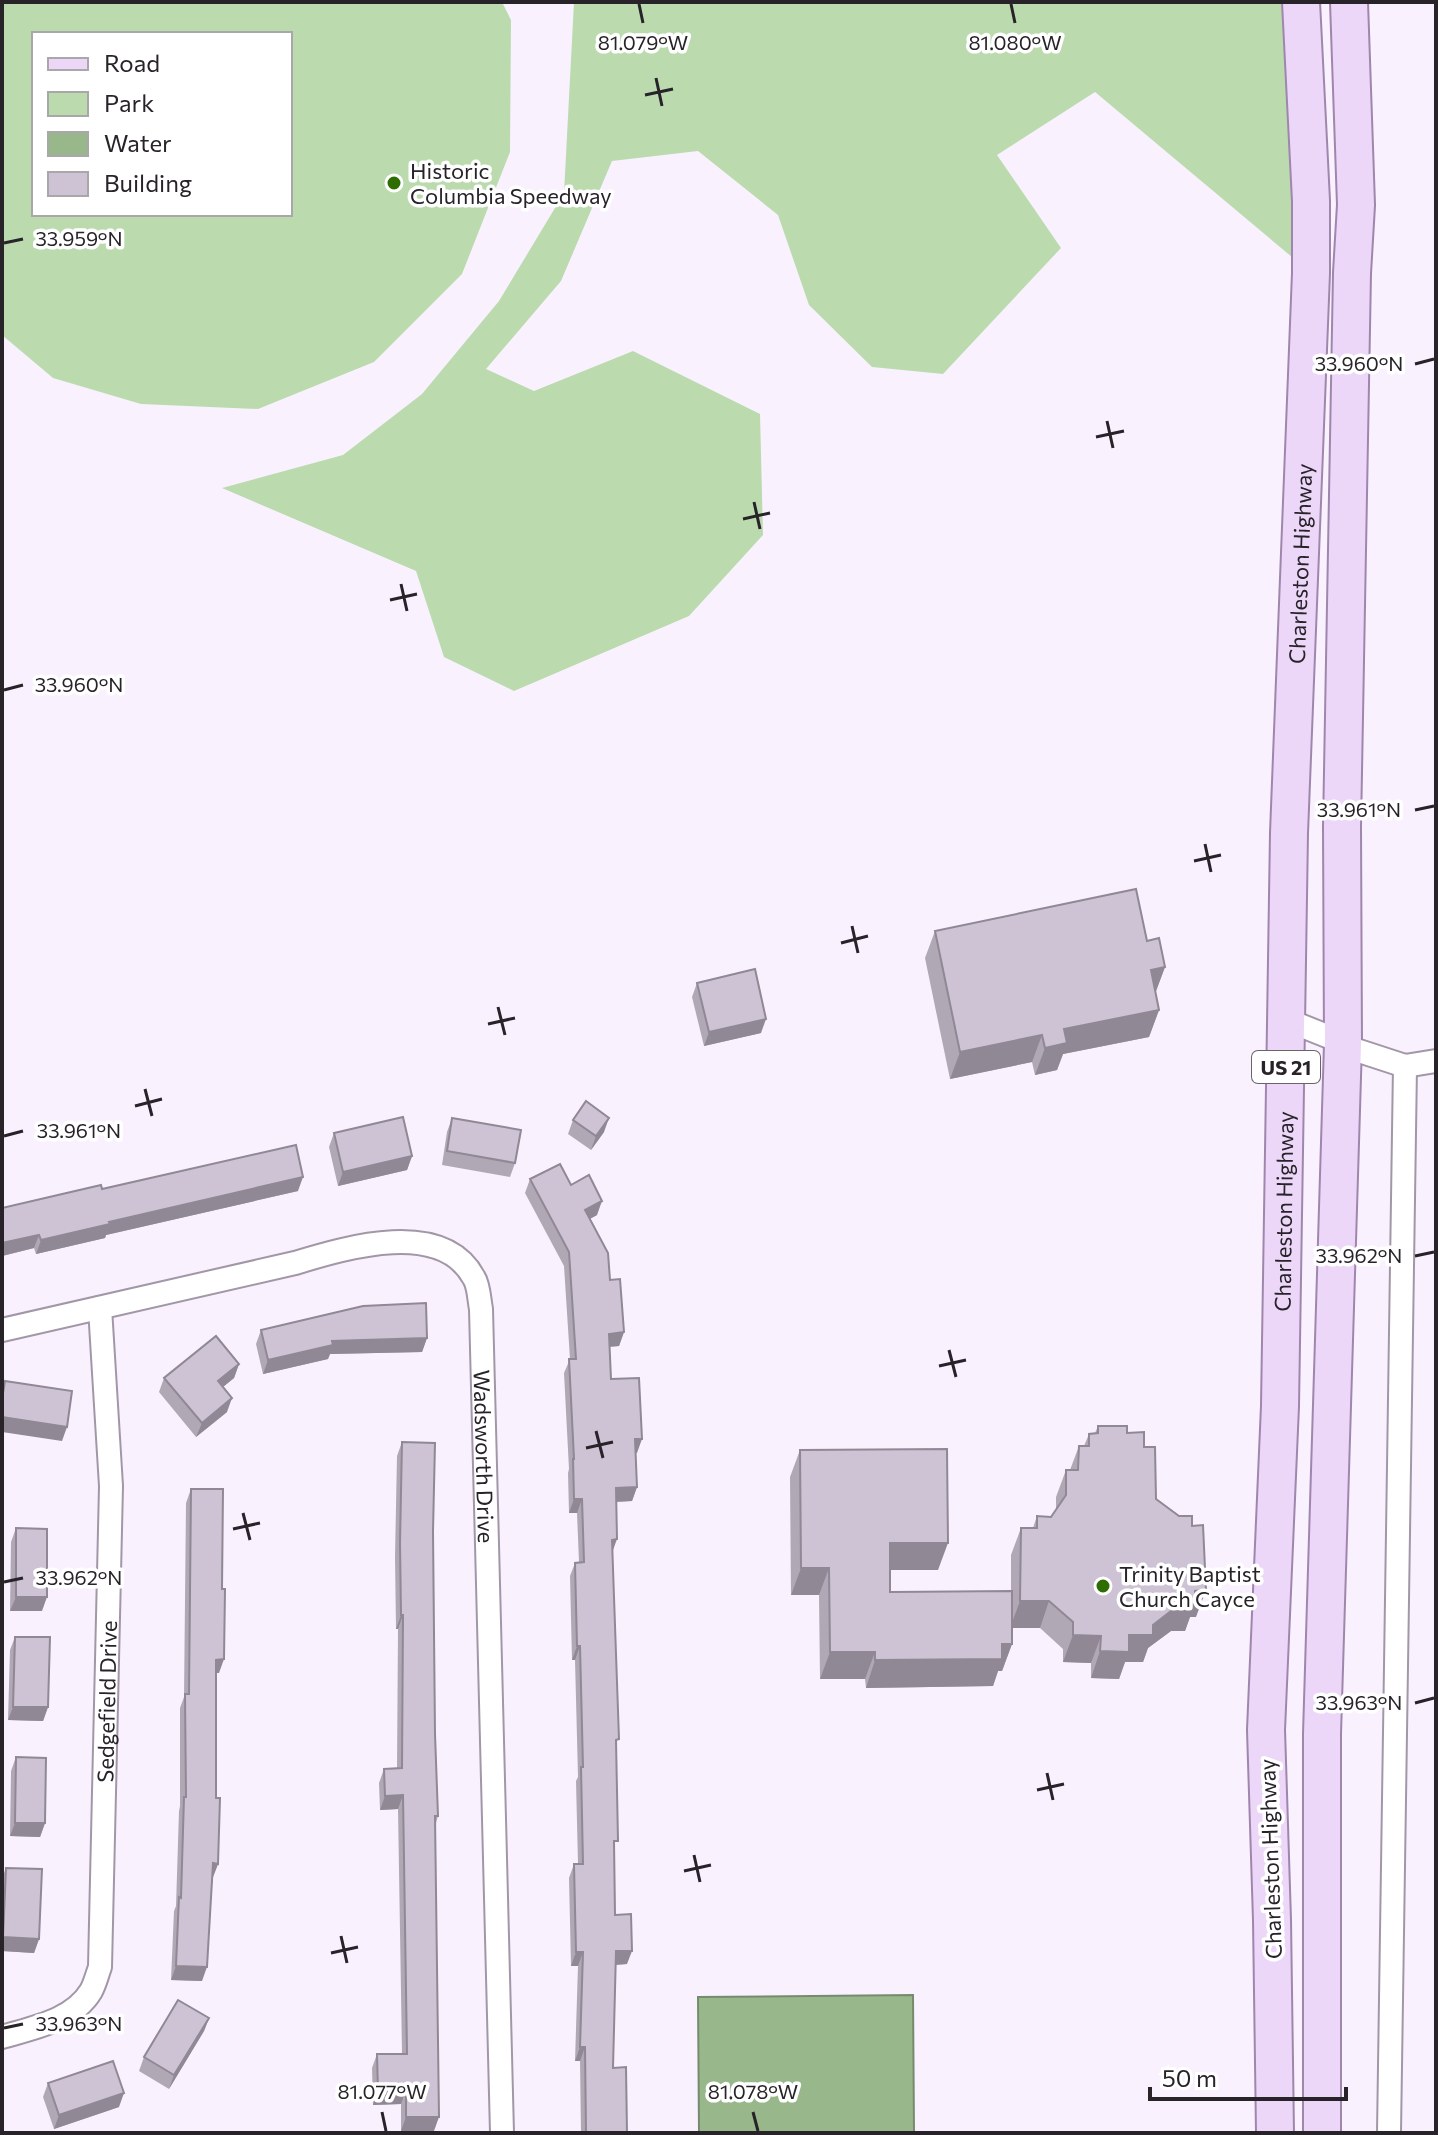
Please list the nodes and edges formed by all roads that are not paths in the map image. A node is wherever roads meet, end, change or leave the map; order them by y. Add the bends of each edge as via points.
1 (1301, 2) edge
2 (1349, 2) edge
3 (1287, 1020) junction
4 (1343, 1044) junction
5 (1436, 1061) edge
6 (1405, 1066) junction
7 (100, 1308) junction
8 (2, 1330) edge
9 (2, 2037) edge
10 (502, 2133) edge
11 (1275, 2133) edge
12 (1322, 2133) edge
13 (1389, 2133) edge

1 - 3 main road, Charleston Highway / US 21 via 1311,273 1289,833
2 - 4 main road, Charleston Highway / US 21 via 1356,205 1342,812
3 - 4 street
3 - 11 main road, Charleston Highway / US 21 via 1280,1406 1266,1730
4 - 6 street
4 - 12 main road, Charleston Highway / US 21 via 1322,1734
5 - 6 street
6 - 13 street
7 - 8 street, Wadsworth Drive
7 - 9 street, Sedgefield Drive via 111,1486 100,1967 91,1991 74,2010
7 - 10 street, Wadsworth Drive via 369,1244 426,1243 459,1258 475,1279 481,1309

